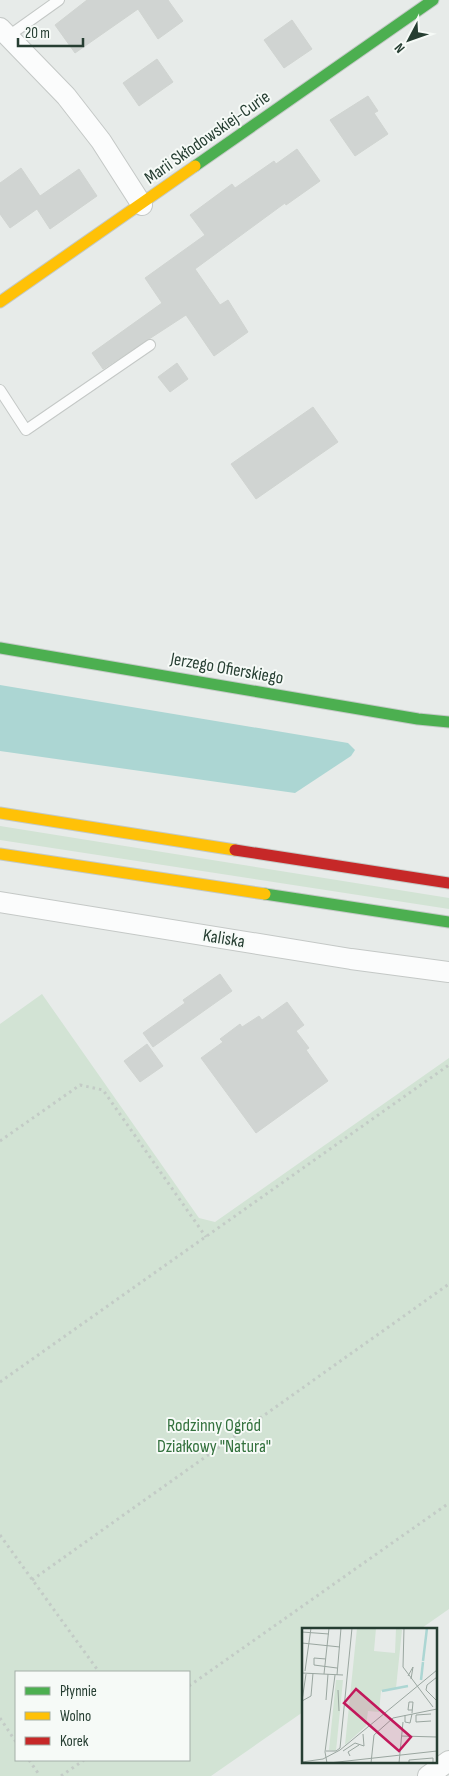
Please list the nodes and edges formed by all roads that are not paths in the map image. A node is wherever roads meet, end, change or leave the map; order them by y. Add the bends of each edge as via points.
1 (59, 0) edge
2 (433, 0) edge
3 (4, 32) edge
4 (142, 205) junction
5 (0, 302) edge
6 (150, 345) dead end
7 (0, 390) edge
8 (0, 648) edge
9 (449, 722) edge
10 (0, 813) edge
11 (0, 854) edge
12 (449, 882) edge
13 (0, 902) edge
14 (449, 922) edge
15 (449, 972) edge
16 (449, 1761) edge
17 (428, 1776) edge

1 - 3 lane
2 - 4 street, Marii Skłodowskiej-Curie
3 - 4 street via 66,96 102,141
4 - 5 street, Marii Skłodowskiej-Curie
6 - 7 lane via 26,430
8 - 9 street, Jerzego Ofierskiego
10 - 12 street
11 - 14 street
13 - 15 street, Kaliska
16 - 17 street

